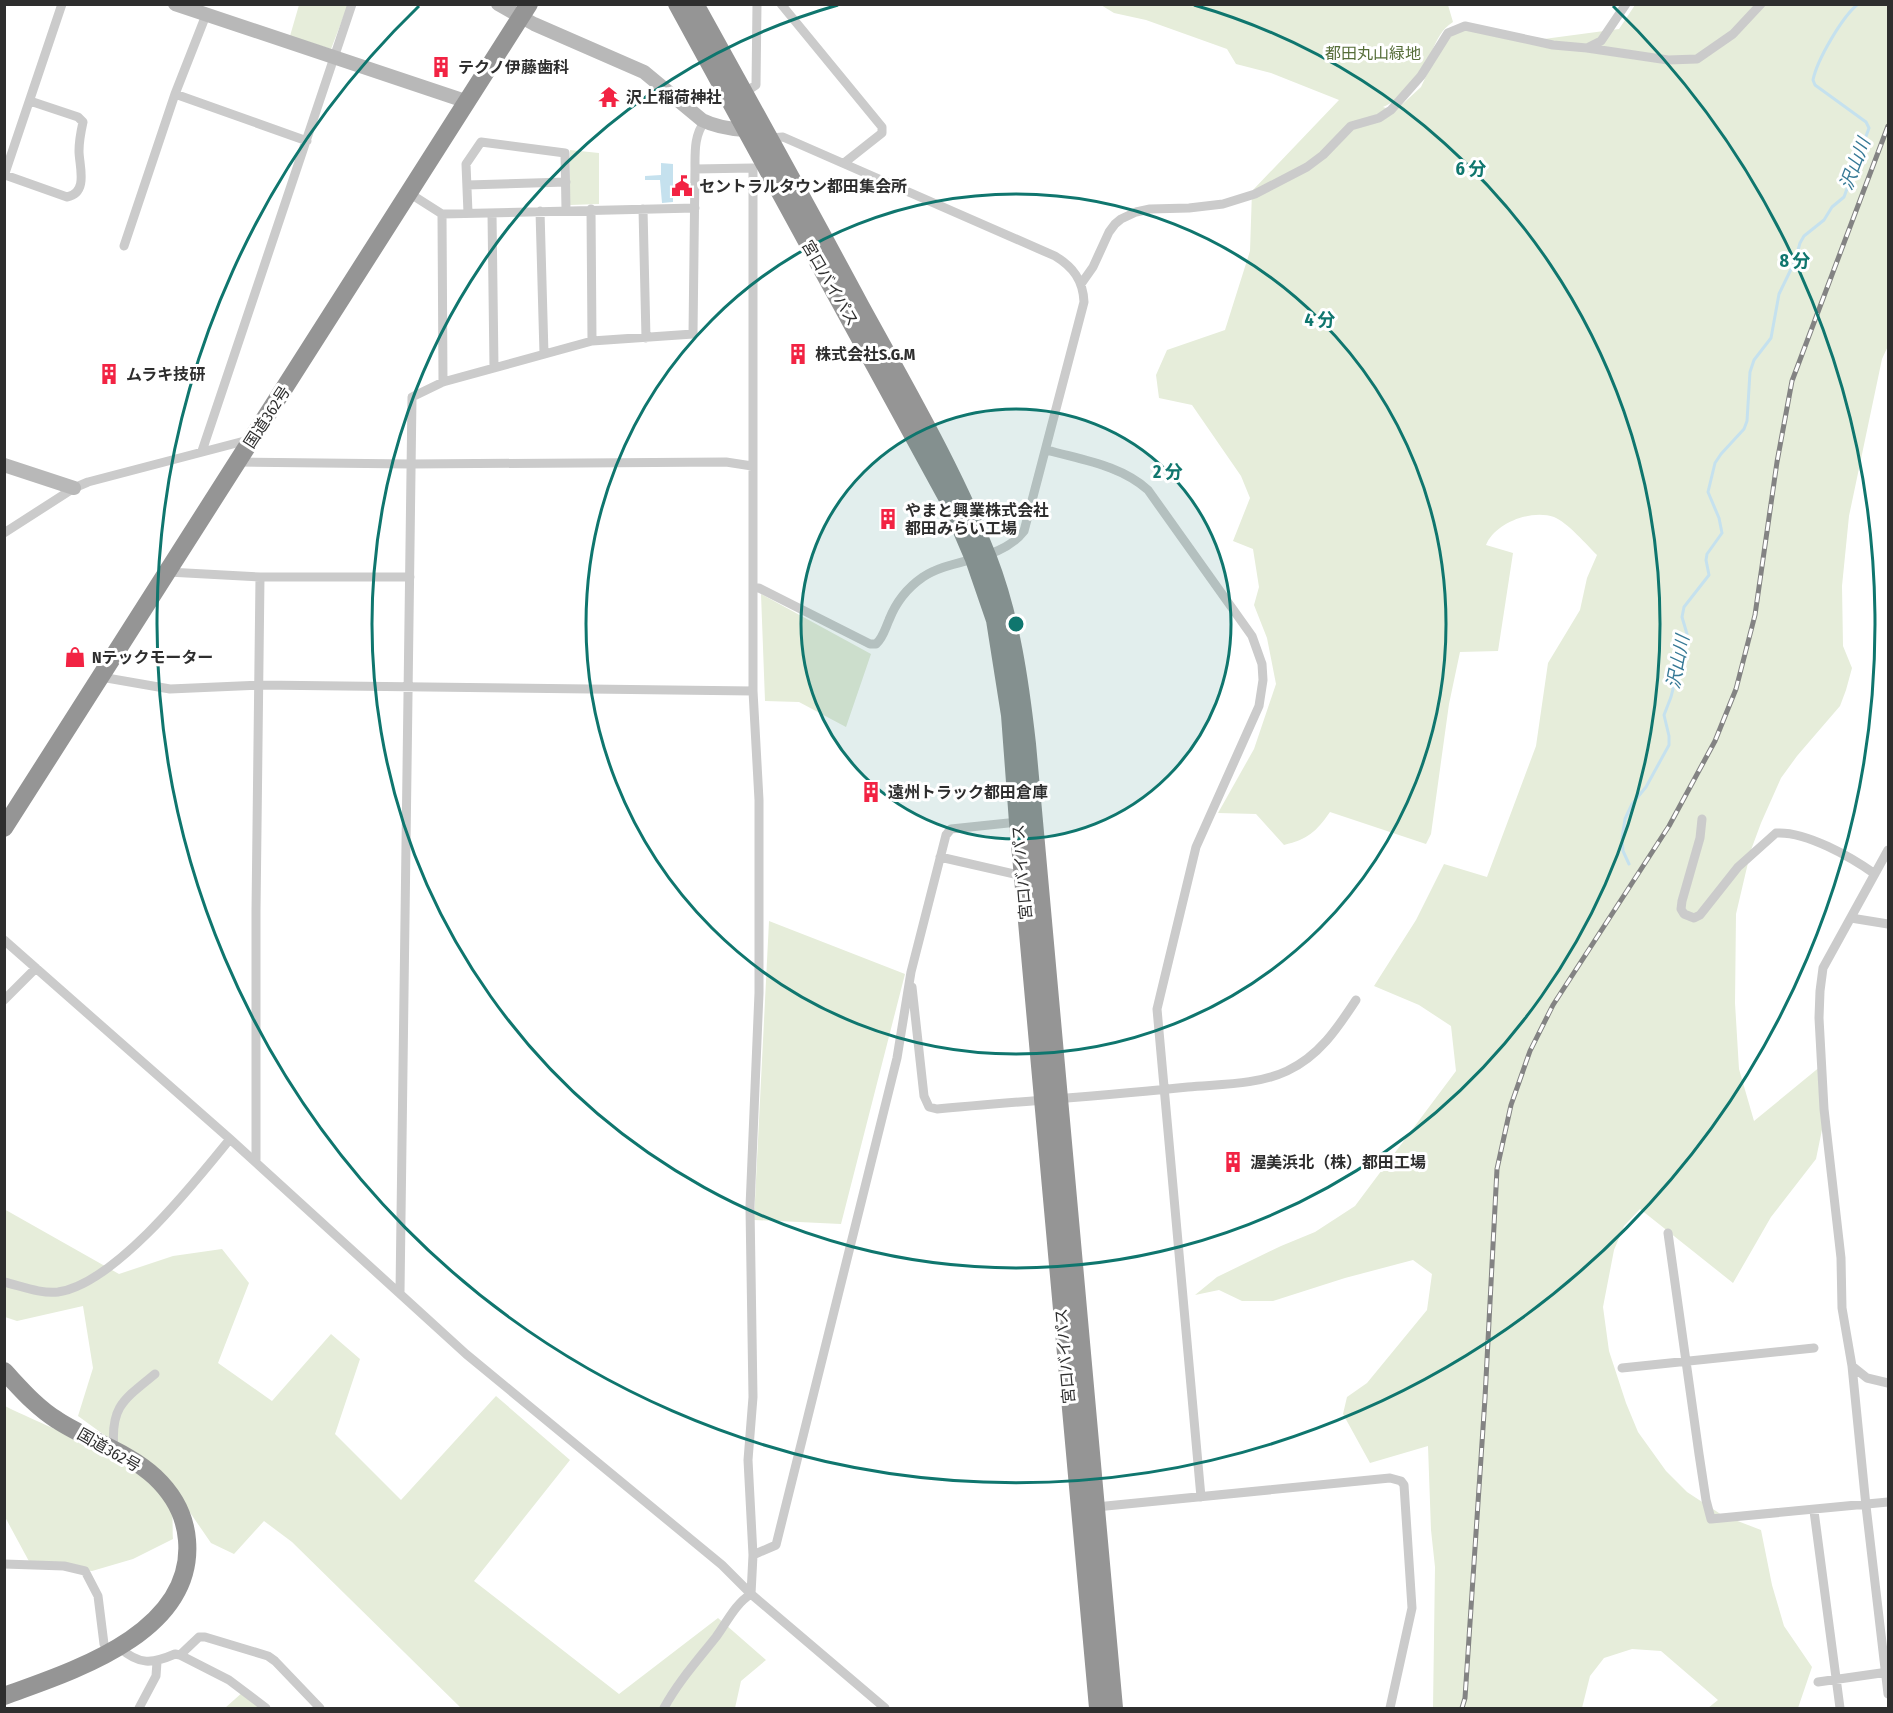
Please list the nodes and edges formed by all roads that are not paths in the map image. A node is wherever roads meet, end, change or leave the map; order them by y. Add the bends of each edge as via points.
1 (62, 4) edge
2 (175, 4) edge
3 (352, 4) edge
4 (498, 4) edge
5 (676, 4) edge
6 (695, 4) edge
7 (757, 4) edge
8 (781, 4) edge
9 (1626, 4) edge
10 (1761, 4) edge
11 (525, 11) edge
12 (206, 15) junction
13 (1587, 48) junction
14 (335, 57) junction
15 (744, 93) junction
16 (175, 94) junction
17 (30, 101) junction
18 (468, 102) junction
19 (705, 121) junction
20 (745, 130) junction
21 (770, 138) junction
22 (307, 141) junction
23 (844, 163) junction
24 (695, 169) junction
25 (5, 172) edge
26 (566, 182) junction
27 (467, 185) junction
28 (410, 194) junction
29 (695, 208) junction
30 (591, 209) junction
31 (643, 209) junction
32 (566, 210) junction
33 (540, 211) junction
34 (468, 213) junction
35 (492, 213) junction
36 (442, 214) junction
37 (123, 246) dead end
38 (1082, 284) junction
39 (646, 338) junction
40 (592, 341) junction
41 (544, 354) junction
42 (494, 368) junction
43 (444, 382) junction
44 (254, 438) junction
45 (202, 450) junction
46 (1047, 450) junction
47 (237, 462) junction
48 (411, 464) junction
49 (4, 465) edge
50 (752, 465) junction
51 (74, 488) junction
52 (4, 533) edge
53 (980, 557) junction
54 (168, 572) junction
55 (260, 577) junction
56 (410, 577) junction
57 (753, 588) junction
58 (101, 677) junction
59 (260, 685) junction
60 (407, 687) junction
61 (753, 691) junction
62 (1702, 819) dead end
63 (1018, 822) junction
64 (4, 828) edge
65 (1888, 850) edge
66 (940, 857) junction
67 (1875, 874) junction
68 (1023, 876) junction
69 (1851, 918) junction
70 (1888, 924) edge
71 (4, 939) edge
72 (36, 968) junction
73 (910, 976) junction
74 (4, 1000) edge
75 (1356, 1000) dead end
76 (111, 1017) dead end
77 (101, 1023) junction
78 (1165, 1090) junction
79 (1051, 1098) junction
80 (230, 1139) junction
81 (256, 1162) junction
82 (1668, 1233) dead end
83 (4, 1282) edge
84 (400, 1292) junction
85 (1814, 1348) dead end
86 (1686, 1361) junction
87 (1852, 1366) junction
88 (1622, 1368) dead end
89 (4, 1371) edge
90 (155, 1374) dead end
91 (1888, 1383) edge
92 (114, 1450) junction
93 (1201, 1497) junction
94 (1888, 1502) edge
95 (1866, 1506) junction
96 (1096, 1507) junction
97 (1814, 1511) junction
98 (753, 1555) junction
99 (4, 1564) edge
100 (751, 1594) junction
101 (115, 1651) junction
102 (180, 1656) junction
103 (157, 1662) junction
104 (1887, 1673) edge
105 (1837, 1680) junction
106 (1818, 1682) dead end
107 (1888, 1694) edge
108 (4, 1698) edge
109 (8, 1708) edge
110 (139, 1708) edge
111 (266, 1708) edge
112 (320, 1708) edge
113 (664, 1708) edge
114 (885, 1708) edge
115 (1098, 1708) edge
116 (1114, 1708) edge
117 (1390, 1708) edge
118 (1840, 1708) edge

1 - 17 street
2 - 12 street
3 - 14 street
4 - 11 street
5 - 20 highway, 宮口バイパス
6 - 15 highway, 宮口バイパス
7 - 15 street via 756,85
8 - 23 street via 882,127 882,133
9 - 13 street via 1601,41
10 - 13 street via 1733,34 1697,59 1668,60
11 - 18 highway, 国道362号
11 - 19 street via 644,72
12 - 14 street
12 - 16 street
13 - 38 street via 1459,27 1448,33 1421,76 1391,110 1351,126 1307,167 1253,195 1222,204 1150,209 1121,219 1109,232
14 - 18 street
14 - 22 street
15 - 21 highway, 宮口バイパス
16 - 22 street
16 - 37 street
17 - 25 street
17 - 25 street via 83,122 79,148 83,172 77,192 67,197
18 - 28 highway, 国道362号
19 - 20 street via 720,128
19 - 24 street via 696,142
20 - 53 highway, 宮口バイパス
21 - 23 street via 783,137
21 - 53 highway, 宮口バイパス via 949,470
22 - 45 street
23 - 38 street via 1055,256 1071,267
24 - 29 street
24 - 50 street via 753,168
26 - 27 street
26 - 27 street via 565,153 481,142 466,164
26 - 32 street
27 - 34 street
28 - 36 street
28 - 44 highway, 国道362号
29 - 31 street
29 - 39 street via 693,334
30 - 31 street
30 - 32 street
30 - 40 street
31 - 39 street
32 - 33 street
33 - 35 street
33 - 41 street
34 - 35 street
34 - 36 street
35 - 42 street
36 - 43 street
38 - 46 street via 1083,309
39 - 40 street
40 - 41 street
41 - 42 street
42 - 43 street
43 - 48 street via 412,397
44 - 45 street
44 - 47 highway, 国道362号
45 - 51 street
46 - 53 street via 1024,531 1014,542
46 - 78 street via 1109,467 1148,490 1252,636 1262,664 1259,706 1196,848 1157,1009
47 - 48 street
47 - 54 highway, 国道362号
48 - 50 street
48 - 56 street
49 - 51 street
50 - 57 street
51 - 52 street
53 - 57 street via 932,572 912,586 898,602 876,644
53 - 63 highway, 宮口バイパス via 1010,715
53 - 79 highway, 宮口バイパス via 1006,620 1019,672
54 - 55 street
54 - 58 highway, 国道362号
55 - 56 street
55 - 59 street
56 - 60 street
57 - 61 street
58 - 59 street via 170,689
58 - 64 highway, 国道362号
59 - 60 street
59 - 81 street
60 - 61 street
60 - 84 street
61 - 98 street via 759,800 759,993 750,1207 753,1397 748,1460
62 - 67 street via 1681,909 1694,918 1738,867 1776,833 1814,841
63 - 66 street via 951,829
63 - 68 highway, 宮口バイパス
65 - 67 street
66 - 68 street
66 - 73 street
67 - 69 street
68 - 79 highway, 宮口バイパス
69 - 70 street
69 - 87 street via 1823,968 1819,1018 1842,1308
71 - 72 street
72 - 74 street
72 - 77 street
73 - 79 street via 924,1096 929,1107
73 - 98 street via 897,1058 776,1545
75 - 78 street via 1331,1038 1289,1070 1255,1080
76 - 77 street
77 - 80 street
78 - 79 street
78 - 93 street
79 - 96 highway, 宮口バイパス
79 - 115 highway, 宮口バイパス
80 - 81 street
80 - 83 street via 168,1212 129,1250 88,1281 52,1292
81 - 84 street
82 - 86 street
84 - 100 street via 466,1354 722,1565
85 - 86 street
86 - 88 street
86 - 97 street via 1711,1520
87 - 91 street via 1867,1378
87 - 95 street
89 - 92 highway, 国道362号 via 28,1398 58,1420
90 - 92 street via 120,1406 114,1420
92 - 101 highway, 国道362号 via 155,1477 175,1500 186,1527 188,1553 174,1595 155,1619
93 - 96 street
93 - 117 street via 1390,1478 1401,1481 1412,1608
94 - 95 street
95 - 97 street
95 - 104 street
96 - 116 highway, 宮口バイパス
97 - 105 street
98 - 100 street
99 - 101 street via 64,1566 85,1571 98,1596 104,1644
100 - 113 street via 694,1662
100 - 114 street
101 - 103 street via 145,1662
101 - 108 highway, 国道362号
102 - 103 street via 175,1654
102 - 111 street via 229,1680
102 - 112 street via 198,1637 205,1636 268,1656
103 - 110 street via 156,1676
104 - 105 street
104 - 107 street
105 - 106 street
105 - 118 street
108 - 109 street

